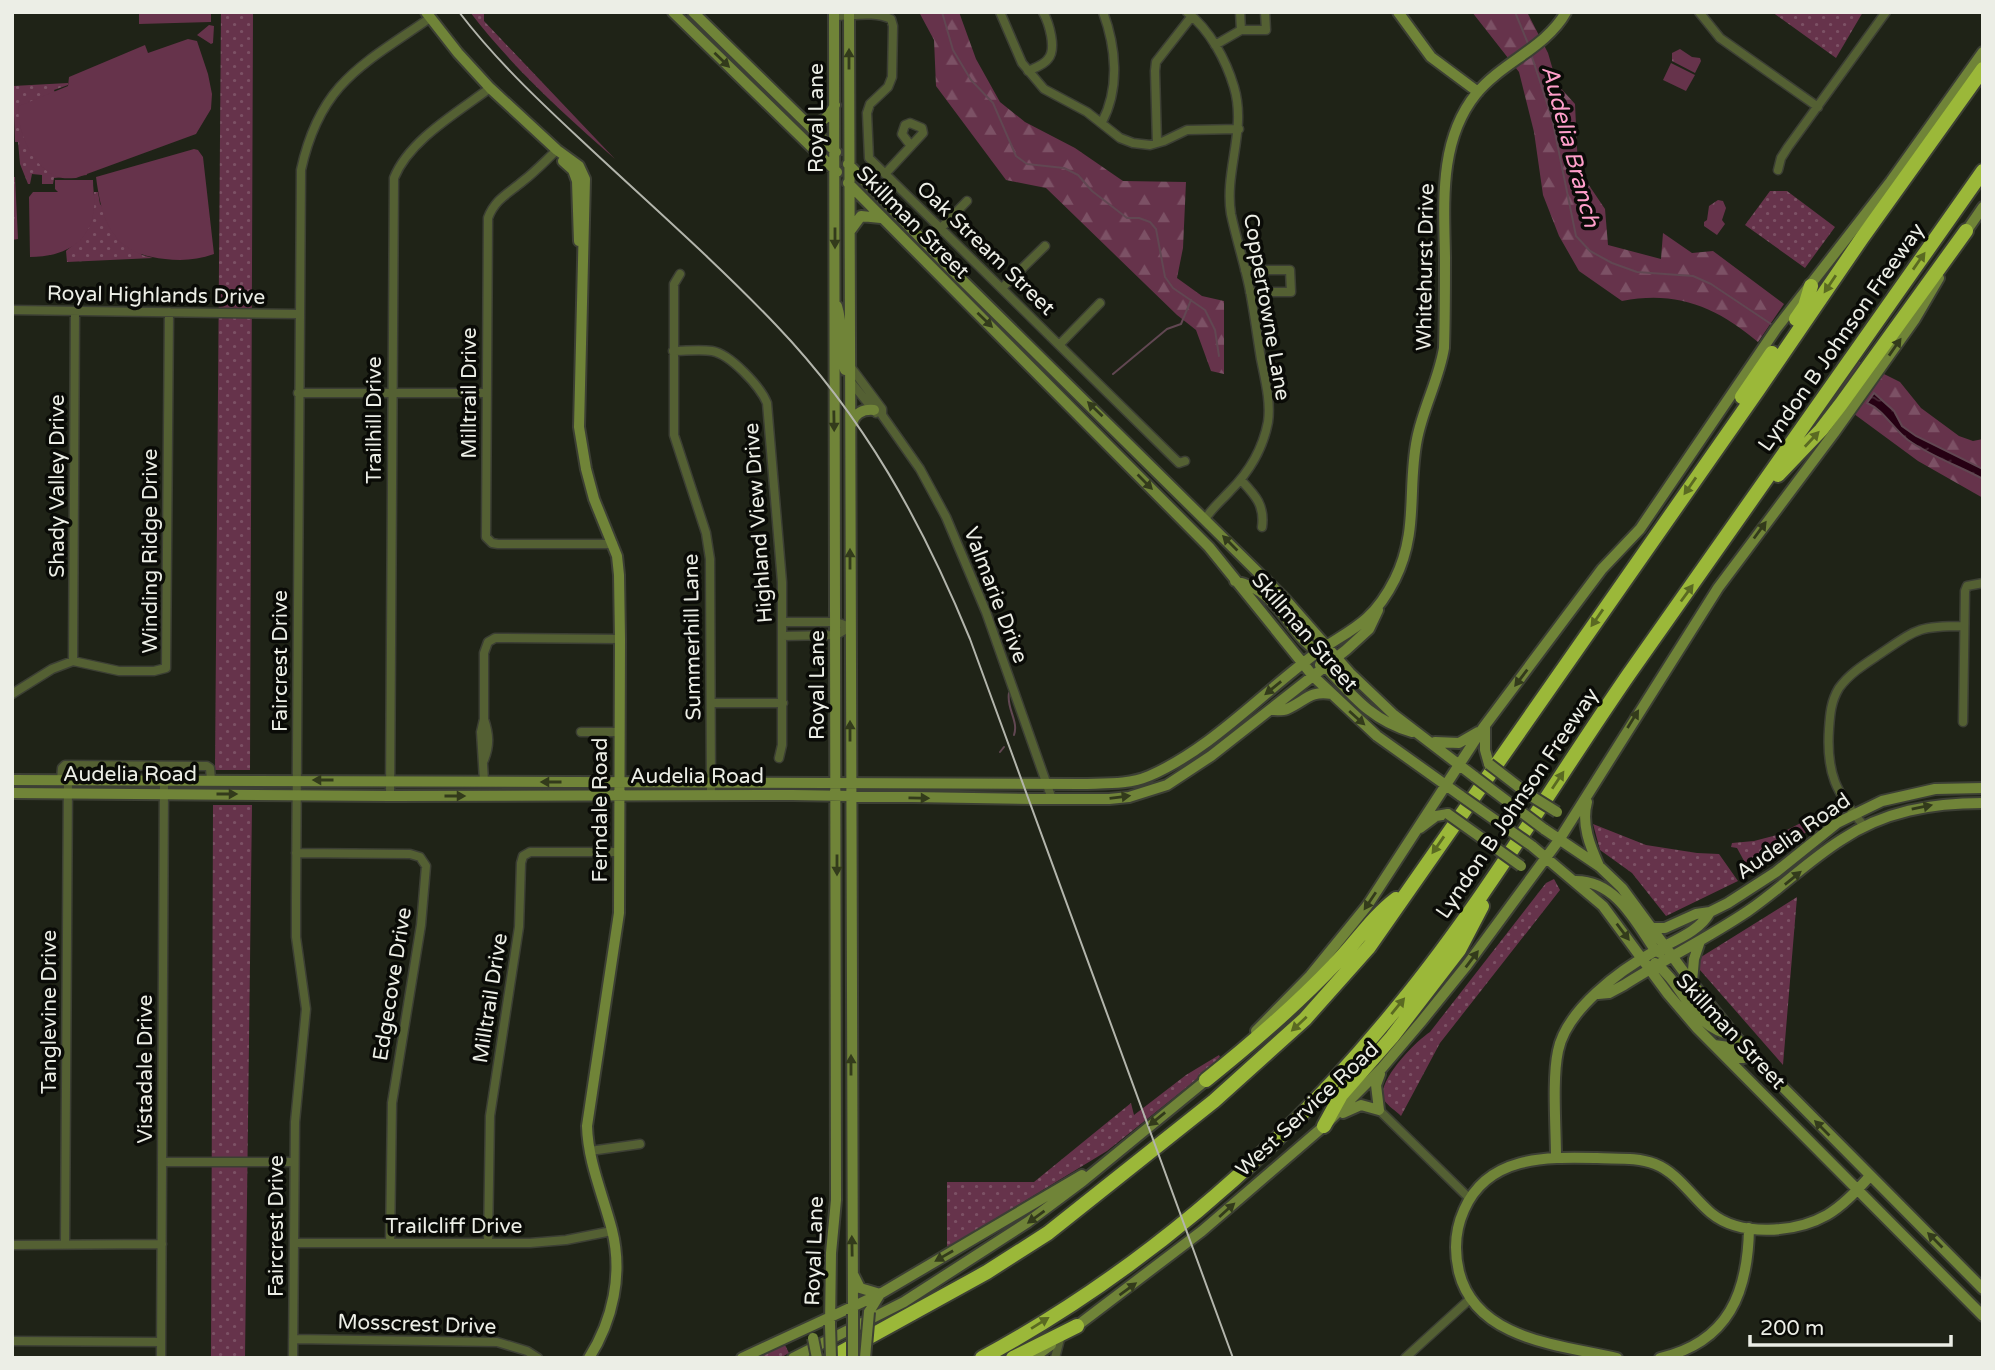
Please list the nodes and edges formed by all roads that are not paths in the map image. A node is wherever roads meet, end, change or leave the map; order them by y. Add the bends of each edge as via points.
1 (673, 12) edge
2 (693, 12) edge
3 (1000, 12) edge
4 (1043, 12) edge
5 (1103, 12) edge
6 (1240, 12) edge
7 (1265, 12) edge
8 (1398, 12) edge
9 (1566, 12) edge
10 (1699, 12) edge
11 (1886, 12) edge
12 (834, 14) edge
13 (849, 14) edge
14 (1189, 14) edge
15 (428, 15) edge
16 (1241, 30) junction
17 (1215, 45) junction
18 (1983, 51) edge
19 (1983, 69) edge
20 (1028, 71) junction
21 (490, 88) junction
22 (1478, 92) junction
23 (836, 103) junction
24 (1818, 107) junction
25 (805, 121) junction
26 (1102, 122) junction
27 (1239, 129) junction
28 (1157, 143) junction
29 (911, 146) junction
30 (557, 150) junction
31 (835, 151) junction
32 (850, 165) junction
33 (835, 170) junction
34 (1778, 170) dead end
35 (1983, 171) edge
36 (885, 174) junction
37 (850, 185) junction
38 (967, 201) dead end
39 (1983, 207) edge
40 (882, 218) junction
41 (941, 228) junction
42 (850, 231) junction
43 (1966, 231) junction
44 (1045, 246) dead end
45 (1245, 270) junction
46 (680, 274) dead end
47 (1811, 286) junction
48 (1003, 287) junction
49 (1250, 292) junction
50 (835, 297) junction
51 (1100, 303) dead end
52 (12, 310) edge
53 (75, 311) junction
54 (169, 312) junction
55 (298, 314) junction
56 (1060, 344) junction
57 (673, 351) junction
58 (850, 366) junction
59 (850, 381) junction
60 (298, 393) junction
61 (486, 393) junction
62 (392, 394) junction
63 (878, 412) junction
64 (850, 443) junction
65 (1185, 461) dead end
66 (1707, 462) junction
67 (1241, 480) junction
68 (1748, 507) junction
69 (1206, 519) junction
70 (1262, 527) dead end
71 (613, 544) junction
72 (1236, 581) junction
73 (1983, 583) edge
74 (1381, 601) junction
75 (782, 622) junction
76 (836, 622) junction
77 (1963, 626) junction
78 (850, 627) junction
79 (836, 635) junction
80 (782, 636) junction
81 (620, 639) junction
82 (1322, 649) junction
83 (1337, 657) junction
84 (74, 661) junction
85 (1303, 663) junction
86 (1325, 666) junction
87 (1313, 676) junction
88 (12, 694) edge
89 (1332, 694) junction
90 (712, 703) junction
91 (783, 703) junction
92 (1269, 710) junction
93 (1963, 722) dead end
94 (1484, 727) junction
95 (581, 732) dead end
96 (620, 732) junction
97 (1424, 738) junction
98 (779, 758) dead end
99 (1459, 764) junction
100 (12, 780) edge
101 (64, 780) junction
102 (164, 780) junction
103 (211, 780) junction
104 (297, 780) junction
105 (390, 781) junction
106 (484, 782) junction
107 (619, 782) junction
108 (711, 782) junction
109 (993, 782) junction
110 (837, 783) junction
111 (850, 783) junction
112 (1047, 783) junction
113 (1444, 785) junction
114 (1980, 788) edge
115 (12, 793) edge
116 (68, 793) junction
117 (164, 793) junction
118 (297, 795) junction
119 (619, 795) junction
120 (390, 796) junction
121 (711, 796) junction
122 (837, 796) junction
123 (850, 797) junction
124 (992, 798) junction
125 (1586, 798) junction
126 (1052, 799) junction
127 (1953, 803) junction
128 (1983, 803) edge
129 (1853, 814) junction
130 (1864, 826) junction
131 (1415, 832) junction
132 (1559, 840) junction
133 (619, 852) junction
134 (296, 853) junction
135 (1509, 853) junction
136 (1547, 857) junction
137 (1599, 866) junction
138 (1576, 881) junction
139 (1408, 889) junction
140 (1751, 890) junction
141 (1520, 894) junction
142 (1763, 900) junction
143 (1710, 912) junction
144 (850, 916) junction
145 (836, 917) junction
146 (1653, 928) junction
147 (1700, 941) junction
148 (1660, 948) junction
149 (1672, 956) junction
150 (1642, 959) junction
151 (836, 965) junction
152 (850, 965) junction
153 (1654, 967) junction
154 (1692, 983) junction
155 (1598, 994) junction
156 (1735, 1036) junction
157 (1714, 1045) junction
158 (1749, 1053) junction
159 (1382, 1068) junction
160 (1206, 1080) junction
161 (1379, 1110) junction
162 (1324, 1126) junction
163 (640, 1144) dead end
164 (590, 1151) junction
165 (1108, 1158) junction
166 (1556, 1158) junction
167 (163, 1162) junction
168 (294, 1162) junction
169 (1870, 1176) junction
170 (1857, 1189) junction
171 (836, 1192) junction
172 (850, 1192) junction
173 (1470, 1199) junction
174 (1749, 1228) junction
175 (612, 1231) junction
176 (65, 1243) junction
177 (294, 1243) junction
178 (390, 1243) junction
179 (488, 1243) junction
180 (162, 1244) junction
181 (12, 1245) edge
182 (852, 1272) junction
183 (1983, 1289) edge
184 (880, 1294) junction
185 (1470, 1299) junction
186 (852, 1311) junction
187 (1981, 1311) edge
188 (830, 1321) junction
189 (1077, 1326) junction
190 (803, 1329) junction
191 (293, 1339) junction
192 (1060, 1339) junction
193 (12, 1341) edge
194 (161, 1342) junction
195 (160, 1358) edge
196 (293, 1358) edge
197 (538, 1358) edge
198 (589, 1358) edge
199 (741, 1358) edge
200 (793, 1358) edge
201 (817, 1358) edge
202 (831, 1358) edge
203 (853, 1358) edge
204 (865, 1358) edge
205 (982, 1358) edge
206 (1013, 1358) edge
207 (1033, 1358) edge
208 (1055, 1358) edge
209 (1405, 1358) edge
210 (1617, 1358) edge
211 (1660, 1358) edge

1 -> 33 main road, Skillman Street
2 - 25 main road, Skillman Street
3 - 20 street
4 - 20 street via 1051,56
5 - 26 street via 1112,36 1114,91
6 - 16 street
7 - 16 street via 1266,30
8 - 22 main road via 1431,57
9 - 22 main road, Whitehurst Drive via 1545,38
10 - 24 street via 1720,38
11 - 24 street
12 - 13 street
12 - 23 main road, Royal Lane
32 -> 13 main road, Royal Lane
13 - 36 street, Oak Stream Street via 891,19 892,78 867,113 869,158
14 - 17 street, Coppertowne Lane
14 - 28 street via 1156,62
15 - 21 main road
15 - 55 street, Faircrest Drive via 344,81 314,125 301,170
16 - 17 street
17 - 27 street, Coppertowne Lane via 1235,90
18 - 47 main road
19 -> 66 highway, Lyndon B Johnson Freeway
20 - 26 street via 1044,89
21 - 30 main road
21 - 62 street, Trailhill Drive via 416,145 394,178
22 - 74 main road, Whitehurst Drive via 1460,118 1451,143 1444,191 1441,368 1418,435 1408,543
23 - 25 main road via 821,122
23 - 31 main road, Royal Lane
24 - 34 street via 1781,158
25 - 31 main road, Skillman Street
26 - 28 street via 1133,143
27 - 28 street via 1187,130
27 - 45 street, Coppertowne Lane via 1230,200
29 - 29 street via 923,133 910,123 902,134
29 - 36 street
30 - 61 street, Milltrail Drive via 499,199 488,218
30 - 71 main road, Ferndale Road via 583,172 579,427 594,499
31 - 32 main road, Skillman Street
31 - 33 main road, Royal Lane
32 - 37 main road, Royal Lane
69 -> 32 main road, Skillman Street
33 - 37 main road, Skillman Street
33 -> 50 main road, Royal Lane
68 -> 35 highway, Lyndon B Johnson Freeway
36 - 41 street, Oak Stream Street
37 - 40 main road, Skillman Street
37 - 42 main road, Royal Lane
38 - 41 street
39 - 43 main road, West Service Road
40 - 42 main road via 861,216
40 -> 72 main road, Skillman Street via 1209,547
41 - 48 street, Oak Stream Street
42 - 58 main road, Royal Lane
68 -> 43 highway via 1821,430
125 -> 43 main road, West Service Road via 1718,588 1915,319
44 - 48 street
45 - 49 street, Coppertowne Lane
45 - 49 street via 1290,270 1291,292
46 - 57 street, Summerhill Lane via 674,284
47 - 66 highway via 1805,306 1712,443
47 -> 94 main road via 1769,338 1640,529 1602,569
48 - 56 street, Oak Stream Street
49 - 67 street, Coppertowne Lane via 1269,418 1258,454
50 - 59 main road via 842,321 842,358
50 -> 76 main road, Royal Lane
51 - 56 street
52 - 53 street, Royal Highlands Drive
53 - 54 street, Royal Highlands Drive
53 - 84 street, Shady Valley Drive
54 - 55 street, Royal Highlands Drive
54 - 84 street, Winding Ridge Drive via 166,668 119,671
55 - 60 street, Faircrest Drive
56 - 65 street, Oak Stream Street via 1179,463
57 - 75 street, Highland View Drive via 722,354 758,387 767,403
57 - 90 street, Summerhill Lane via 674,435 710,559
58 - 59 main road, Royal Lane
58 - 63 street, Valmarie Drive via 882,410
59 - 63 street, Valmarie Drive
59 - 64 main road, Royal Lane
60 - 62 street
60 - 104 street, Faircrest Drive
61 - 62 street
61 - 71 street, Milltrail Drive via 488,541
62 - 105 street, Trailhill Drive
63 - 64 main road via 863,410 853,418
63 - 112 street, Valmarie Drive via 920,470 946,517 986,612
78 -> 64 main road, Royal Lane
66 -> 139 highway, Lyndon B Johnson Freeway
67 - 69 street, Coppertowne Lane
67 - 70 street via 1262,506
135 -> 68 highway, Lyndon B Johnson Freeway
82 -> 69 main road, Skillman Street via 1286,600
71 - 81 main road, Ferndale Road via 620,575
72 - 82 main road via 1266,594
72 - 85 main road, Skillman Street
73 - 77 street via 1965,591
74 - 82 main road, Whitehurst Drive via 1362,622
74 - 83 main road, Whitehurst Drive via 1368,629
75 - 76 street
75 - 80 street, Highland View Drive
76 - 78 street
76 - 79 main road, Royal Lane
77 - 93 street
77 - 129 street via 1914,631 1856,670 1839,690 1830,711 1829,765
78 - 79 street
111 -> 78 main road, Royal Lane
79 - 80 street
79 - 110 main road, Royal Lane
80 - 91 street, Highland View Drive
81 - 96 main road, Ferndale Road
81 - 106 street via 495,638 488,642 480,741
82 - 83 main road
82 - 85 main road, Audelia Road
83 - 86 main road, Audelia Road
83 - 97 main road, Skillman Street via 1394,715
84 - 88 street
85 - 86 main road
85 - 87 main road, Skillman Street
85 -> 112 main road, Audelia Road via 1215,734 1147,777 1112,783
86 - 87 main road, Audelia Road
86 - 97 main road via 1363,707
87 - 89 main road, Skillman Street
87 - 92 main road, Audelia Road
89 - 92 main road via 1311,694 1285,710
89 -> 113 main road, Skillman Street via 1377,736
90 - 91 street
90 - 108 street, Summerhill Lane
91 - 98 street, Highland View Drive
126 -> 92 main road, Audelia Road via 1109,799 1150,792 1211,756
94 - 97 main road via 1459,743
94 - 99 main road
94 - 125 main road, bridge via 1489,764 1528,794 1557,812 1567,812
95 - 96 street
96 - 107 main road, Ferndale Road
97 - 99 main road, Skillman Street
99 - 113 main road
99 - 132 main road, Skillman Street, bridge
100 - 101 main road, Audelia Road
101 - 102 main road, Audelia Road
101 - 103 street, Audelia Road via 65,765 207,766
101 - 116 street, Tanglevine Drive
102 - 103 main road, Audelia Road
102 - 117 street, Vistadale Drive
103 - 104 main road, Audelia Road
105 -> 104 main road, Audelia Road
104 - 118 street, Faircrest Drive
105 - 106 main road, Audelia Road
105 - 120 street, Trailhill Drive
107 -> 106 main road, Audelia Road
107 - 108 main road, Audelia Road
107 - 119 main road, Ferndale Road
108 - 110 main road, Audelia Road
108 - 121 street, Summerhill Lane
109 - 111 main road, Audelia Road
109 - 112 main road, Audelia Road
109 - 124 main road
110 - 111 main road, Audelia Road
110 - 122 main road, Royal Lane
111 - 123 main road, Royal Lane
112 - 126 street, Valmarie Drive
113 - 131 main road
113 - 136 main road, Skillman Street, bridge
114 - 127 main road
114 - 129 main road, Audelia Road via 1913,792
115 - 116 main road, Audelia Road
116 - 117 main road, Audelia Road
116 - 176 street, Tanglevine Drive
117 -> 118 main road, Audelia Road
117 - 167 street, Vistadale Drive
118 - 120 main road, Audelia Road
118 - 134 street, Faircrest Drive
120 -> 119 main road, Audelia Road
119 - 121 main road, Audelia Road
119 - 133 main road, Ferndale Road
121 - 122 main road, Audelia Road
122 - 123 main road, Audelia Road
122 -> 145 main road, Royal Lane
123 -> 124 main road, Audelia Road
123 - 144 main road, Royal Lane
124 - 126 main road, Audelia Road
125 - 132 main road, West Service Road
125 - 137 main road via 1585,820
127 - 128 main road, Audelia Road
130 -> 127 main road, Audelia Road via 1920,807
129 - 130 street
129 - 140 main road, Audelia Road
142 -> 130 main road, Audelia Road
131 - 141 main road, bridge via 1436,816 1448,814 1521,866
131 -> 160 main road via 1367,906 1310,976
132 - 136 main road, West Service Road
132 - 137 main road, Skillman Street
133 - 164 main road, Ferndale Road via 618,927 587,1126
133 - 179 street, Milltrail Drive via 530,852 523,856 519,927 490,1115
134 - 168 street, Faircrest Drive via 296,937 306,1009
134 - 178 street, Edgecove Drive via 410,854 420,857 425,866 421,925 392,1103
135 - 162 highway via 1459,950 1341,1096
205 -> 135 highway, Lyndon B Johnson Freeway via 1120,1270 1253,1164 1331,1085 1401,1003
136 - 138 main road, Skillman Street
136 - 141 main road, West Service Road
137 - 146 main road, Skillman Street
138 - 148 main road via 1595,883 1615,896
138 -> 150 main road, Skillman Street via 1603,906
139 - 160 highway via 1255,1041
139 -> 202 highway, Lyndon B Johnson Freeway via 1369,947 1305,1019 1214,1101 1048,1233
140 - 142 main road
140 - 143 main road, Audelia Road
159 -> 141 main road, West Service Road
142 - 147 main road, Audelia Road
143 - 146 main road
143 - 148 main road, Audelia Road via 1704,923
144 - 145 main road
144 - 152 main road, Royal Lane
145 - 151 main road, Royal Lane
146 - 148 main road, Skillman Street
147 - 149 main road, Audelia Road
147 - 154 main road
148 - 149 main road, Skillman Street
148 - 150 main road, Audelia Road
149 - 153 main road, Audelia Road
149 - 154 main road, Skillman Street
150 - 153 main road, Skillman Street
150 - 155 main road, Audelia Road via 1604,984
151 - 152 main road
151 - 171 main road, Royal Lane
172 -> 152 main road, Royal Lane
153 - 155 main road, Audelia Road via 1609,993
153 - 156 main road via 1712,1029
153 - 157 main road, Skillman Street via 1682,1011
154 - 156 main road, Skillman Street
155 - 166 main road, Audelia Road via 1572,1020 1557,1052
156 - 158 main road, Skillman Street
157 - 158 main road via 1729,1047 1740,1058
157 - 170 main road, Skillman Street
169 -> 158 main road, Skillman Street
159 - 161 main road via 1376,1085
159 - 162 main road, West Service Road
160 -> 165 main road
161 - 162 main road via 1352,1107
161 - 173 street
189 -> 162 main road, West Service Road via 1202,1231
163 - 164 street
164 - 175 main road, Ferndale Road
165 -> 184 main road
165 -> 200 main road via 1028,1222 904,1302
166 - 173 main road via 1509,1165
166 - 174 main road via 1634,1159 1657,1164 1716,1217
167 - 168 street
167 - 180 street, Vistadale Drive
168 - 177 street, Faircrest Drive
169 - 170 main road
183 -> 169 main road, Skillman Street
170 - 174 main road via 1810,1223
170 - 187 main road, Skillman Street
171 - 172 main road
171 - 188 main road, Royal Lane
182 -> 172 main road, Royal Lane
173 - 185 main road via 1456,1240 1460,1276
174 - 211 main road via 1746,1273 1733,1306 1698,1342
175 - 179 street, Trailcliff Drive via 544,1243
175 - 198 main road, Ferndale Road via 616,1280 612,1307
176 - 180 street
176 - 181 street
177 - 178 street, Trailcliff Drive
177 - 191 street, Faircrest Drive
178 - 179 street, Trailcliff Drive
180 - 194 street, Vistadale Drive
182 - 184 main road via 860,1288
182 - 186 main road, Royal Lane
184 - 186 main road
184 - 204 main road, bridge via 869,1312
185 - 209 street
185 - 210 main road via 1492,1321 1519,1335
186 - 188 main road
186 - 203 main road, Royal Lane, bridge
188 - 190 main road
188 - 202 main road, Royal Lane, bridge
189 - 192 main road, West Service Road
189 - 206 highway
190 - 199 main road
190 - 201 main road, bridge via 813,1338
191 - 196 street, Faircrest Drive
191 - 197 street, Mosscrest Drive via 497,1342
192 - 207 main road, West Service Road
192 - 208 street
193 - 194 street
194 - 195 street, Vistadale Drive

